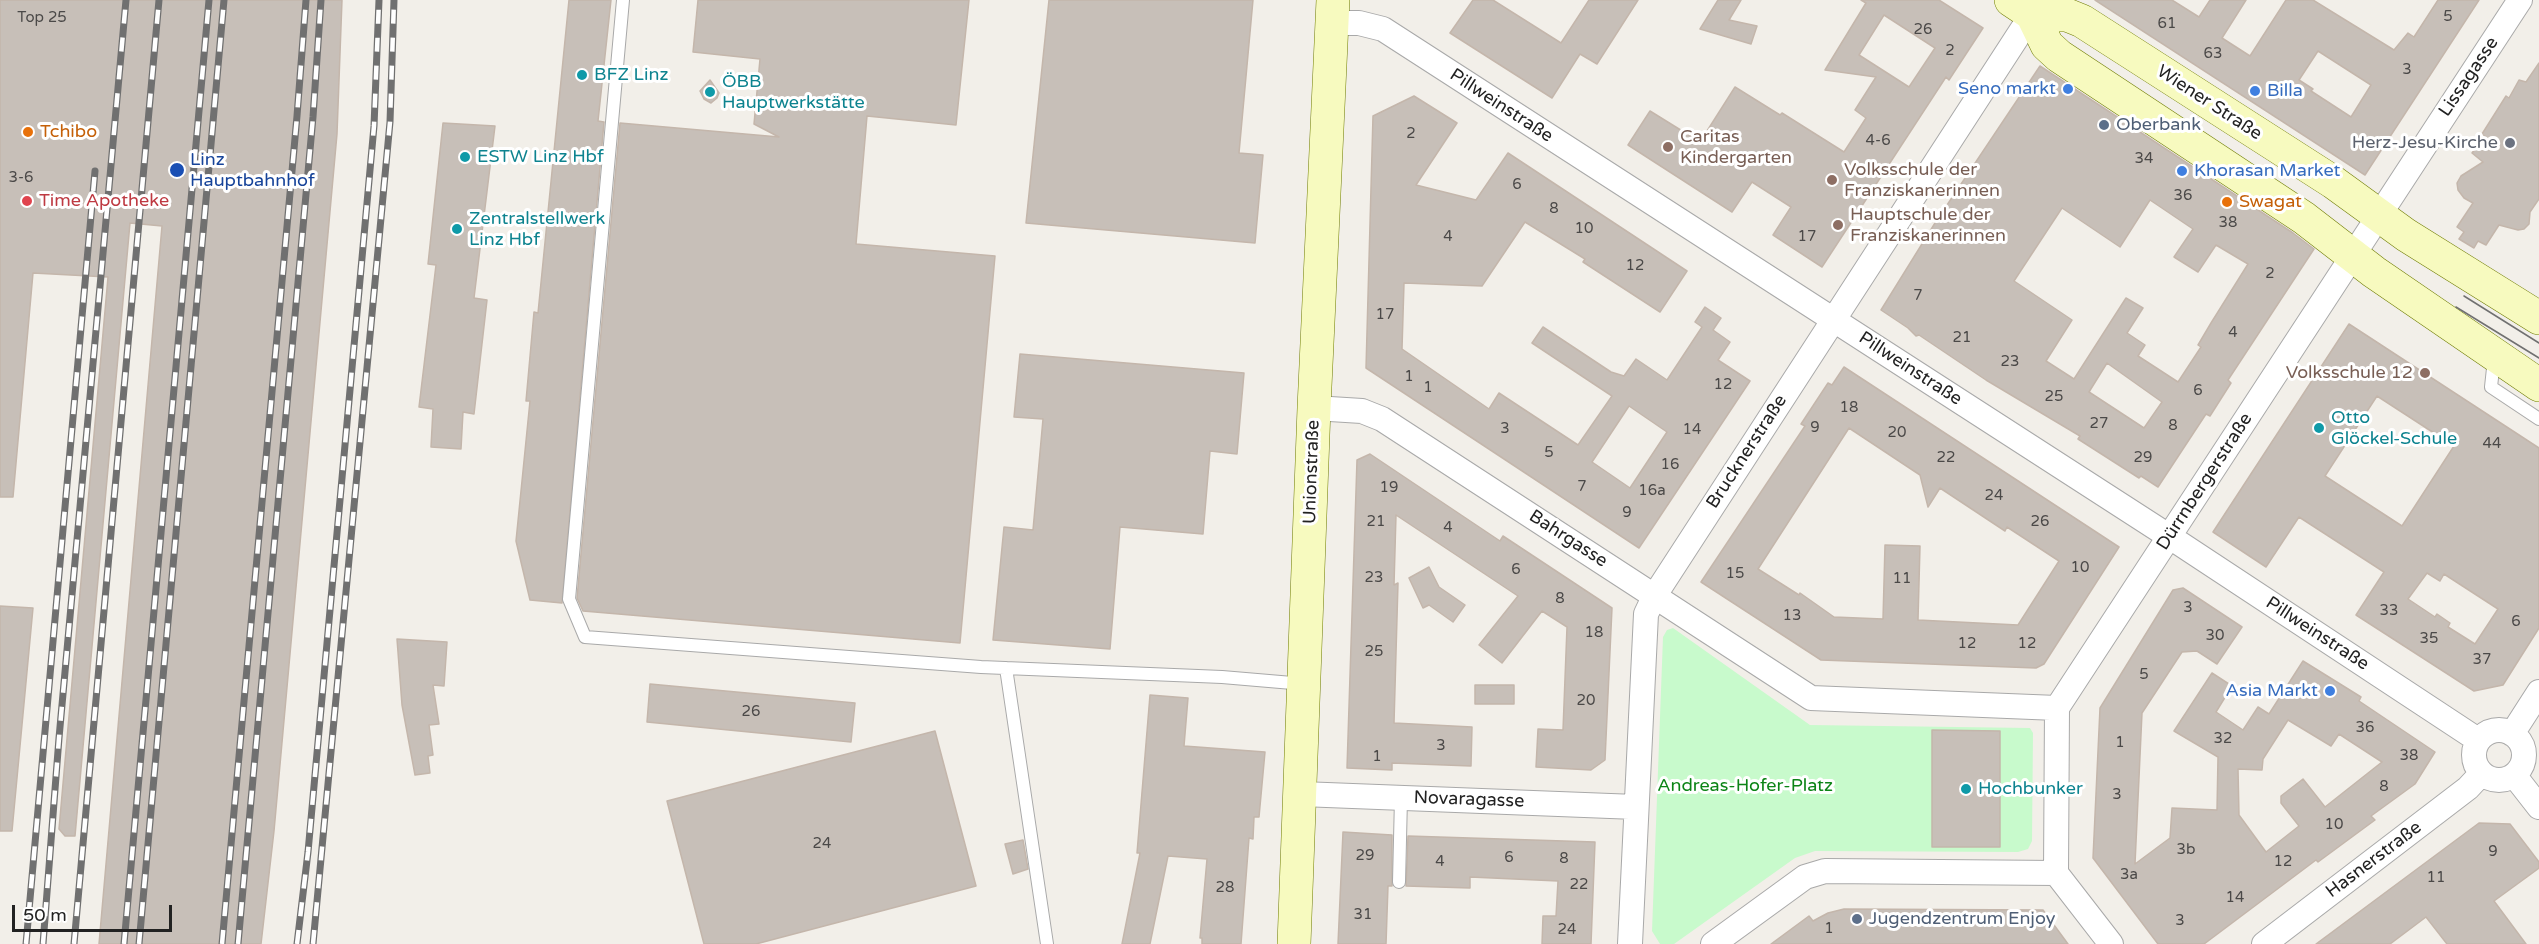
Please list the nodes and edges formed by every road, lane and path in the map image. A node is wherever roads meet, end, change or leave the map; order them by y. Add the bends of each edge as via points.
1 (623, 0) edge
2 (2520, 0) edge
3 (2028, 5) edge
4 (1332, 12) edge
5 (2378, 214) junction
6 (2351, 255) junction
7 (2539, 318) edge
8 (1832, 319) junction
9 (2494, 355) junction
10 (2539, 385) edge
11 (1314, 408) junction
12 (2539, 419) edge
13 (2170, 537) junction
14 (1655, 595) junction
15 (1006, 668) junction
16 (1305, 684) junction
17 (2539, 692) edge
18 (2057, 708) junction
19 (2512, 734) junction
20 (2478, 740) junction
21 (2481, 774) junction
22 (2514, 775) junction
23 (1301, 794) junction
24 (1401, 798) junction
25 (1636, 807) junction
26 (2539, 807) edge
27 (2056, 873) junction
28 (1399, 882) dead end
29 (1047, 944) edge
30 (1294, 944) edge
31 (1630, 944) edge
32 (1713, 944) edge
33 (2111, 944) edge
34 (2264, 944) edge

1 - 15 lane via 569,599 585,638
2 - 5 street, Lissagasse
3 - 5 main road, Wiener Straße via 2082,21
3 - 6 main road via 2047,45 2059,56 2304,218
3 - 8 street, Brucknerstraße
4 - 8 street, Pillweinstraße via 1383,29
4 - 11 main road, Unionstraße
5 - 6 street
5 - 7 main road, Wiener Straße
6 - 9 main road
6 - 13 street, Dürrnbergerstraße
8 - 13 street, Pillweinstraße
8 - 14 street, Brucknerstraße
9 - 10 main road
9 - 12 lane via 2491,387
11 - 14 street, Bahrgasse via 1362,411 1382,419
11 - 16 main road, Unionstraße
13 - 18 street, Dürrnbergerstraße
13 - 20 street, Pillweinstraße
14 - 18 street, Bahrgasse via 1811,699
14 - 25 street, Brucknerstraße via 1646,614
15 - 16 lane
15 - 29 lane
16 - 23 main road, Unionstraße
17 - 19 street
18 - 27 street
19 - 20 street via 2494,730
19 - 22 street via 2523,749 2520,767
20 - 21 street via 2474,758
21 - 22 street via 2498,780
21 - 34 street, Hasnerstraße via 2468,788
22 - 26 street
23 - 24 street, Novaragasse
23 - 30 main road, Unionstraße
24 - 25 street, Novaragasse
24 - 28 lane
25 - 31 street, Brucknerstraße
27 - 32 street via 1825,872 1805,878
27 - 33 street

